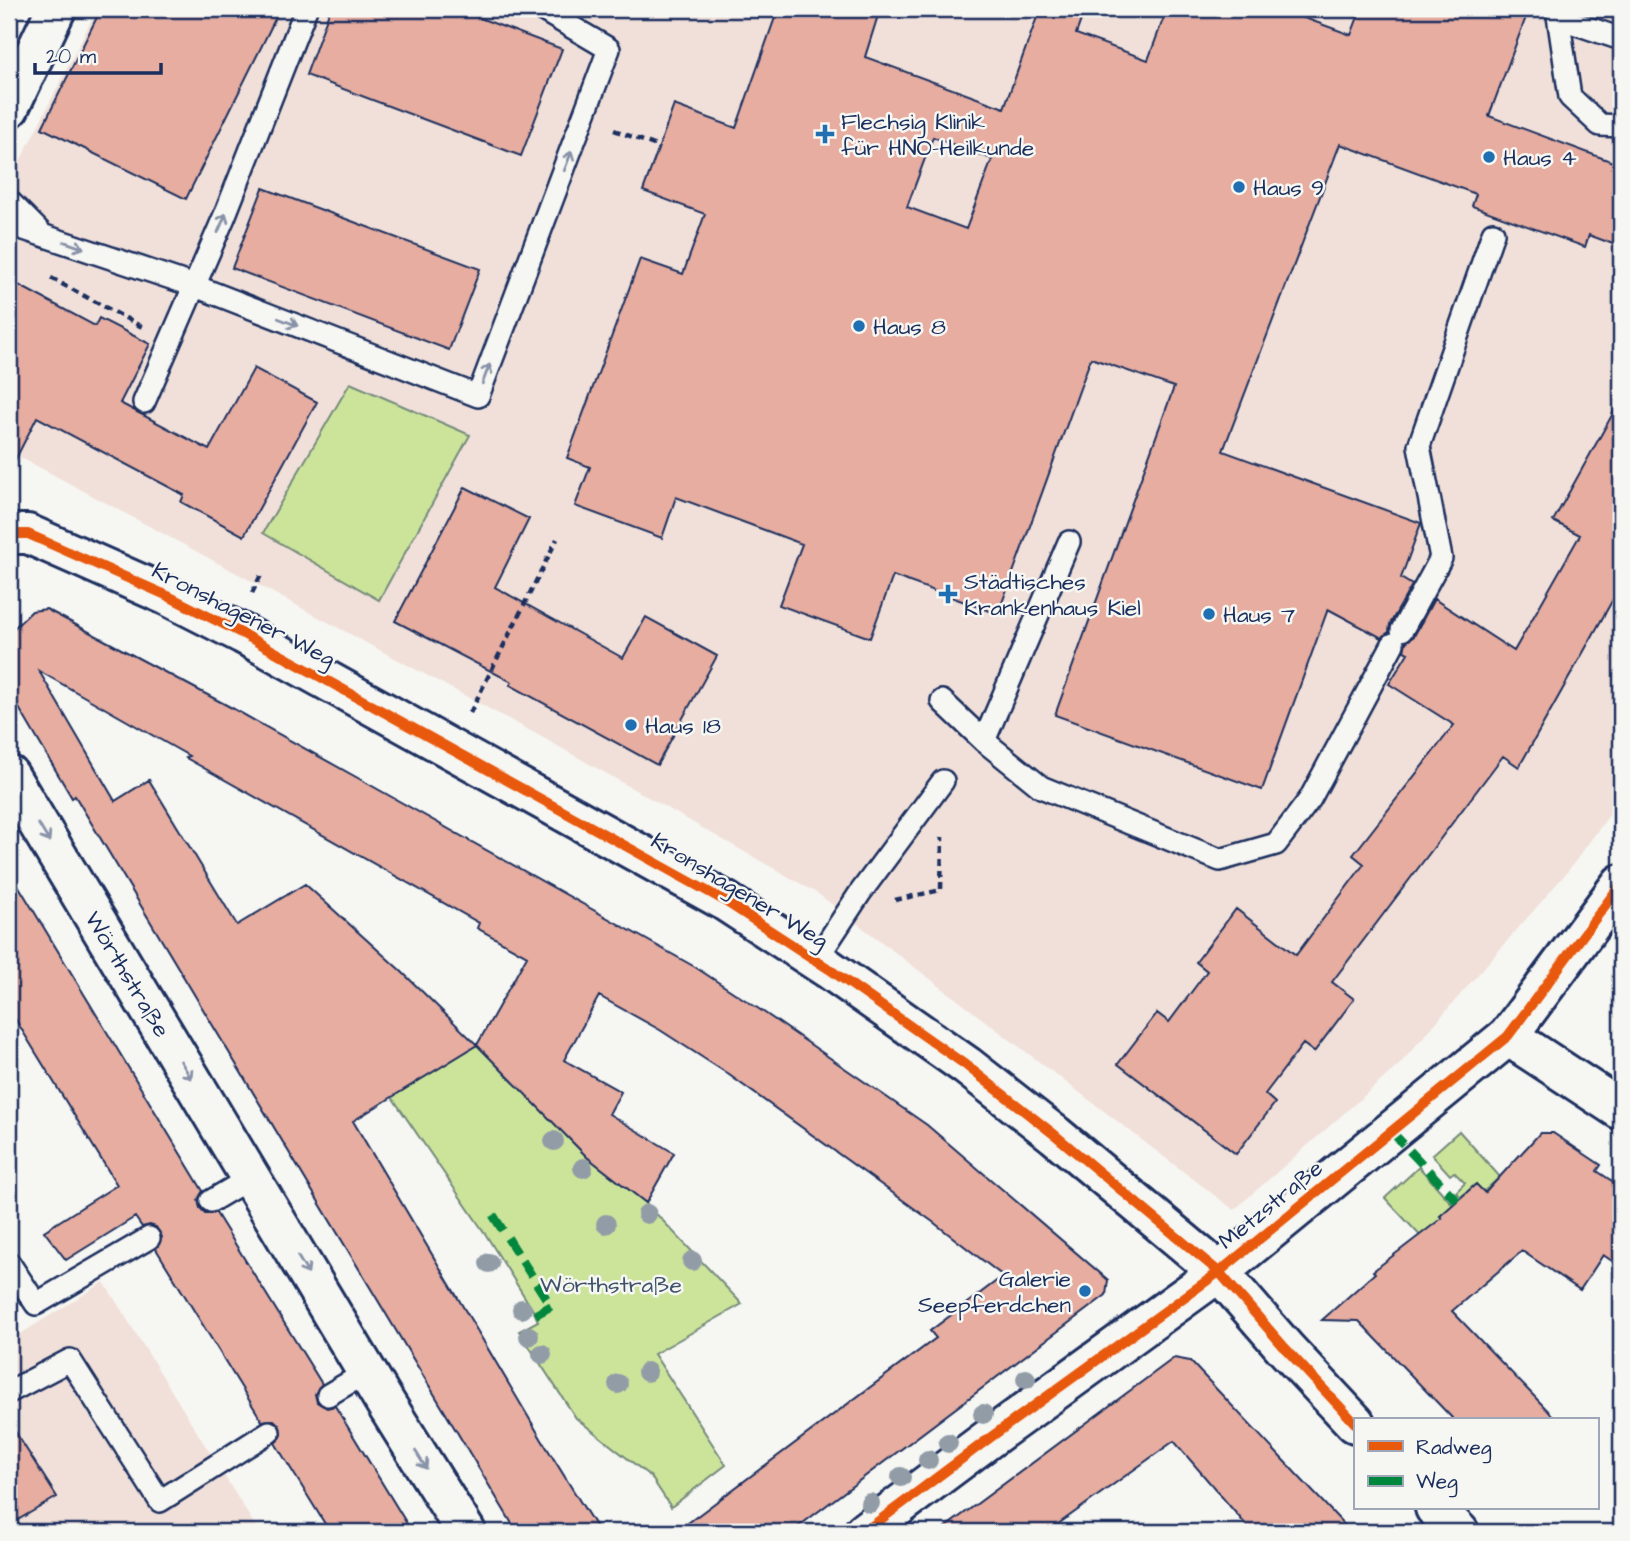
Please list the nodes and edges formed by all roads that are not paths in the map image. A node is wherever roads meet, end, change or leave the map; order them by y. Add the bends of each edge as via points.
1 (56, 9) edge
2 (306, 9) edge
3 (541, 9) edge
4 (1558, 13) edge
5 (1621, 39) edge
6 (9, 108) edge
7 (1621, 126) edge
8 (9, 201) edge
9 (9, 224) edge
10 (1493, 233) dead end
11 (43, 235) junction
12 (195, 286) junction
13 (144, 402) dead end
14 (15, 526) edge
15 (1069, 542) dead end
16 (942, 701) dead end
17 (984, 741) junction
18 (9, 775) edge
19 (943, 780) dead end
20 (1621, 884) edge
21 (816, 960) junction
22 (1508, 1036) junction
23 (1621, 1110) edge
24 (250, 1178) junction
25 (211, 1201) dead end
26 (149, 1238) dead end
27 (9, 1263) edge
28 (1219, 1272) junction
29 (367, 1372) junction
30 (9, 1392) edge
31 (328, 1395) dead end
32 (1354, 1422) edge
33 (269, 1432) dead end
34 (1437, 1510) edge
35 (869, 1531) edge
36 (466, 1532) edge
37 (1459, 1532) edge

1 - 6 street
12 -> 2 lane
12 -> 3 lane via 478,396 609,49
4 - 5 lane
4 - 7 lane via 1570,97 1600,125
8 - 11 lane
9 - 11 lane
10 - 17 lane via 1419,446 1441,558 1310,799 1276,844 1220,860 1041,788
11 -> 12 lane
12 - 13 lane
14 - 21 street, Kronshagener Weg via 200,612 453,748 725,901
15 - 17 lane
16 - 17 lane
18 -> 24 street, Wörthstraße
19 - 21 lane
20 - 22 street, Metzstraße
21 - 28 street, Kronshagener Weg via 967,1066
22 - 23 street
22 - 28 street, Metzstraße
24 - 25 lane
24 -> 29 street, Wörthstraße
26 - 27 lane via 36,1304
28 - 32 street, Kronshagener Weg
28 - 35 street, Metzstraße
29 - 31 lane
29 -> 36 street, Wörthstraße
30 - 33 lane via 70,1360 160,1501
34 - 37 street

